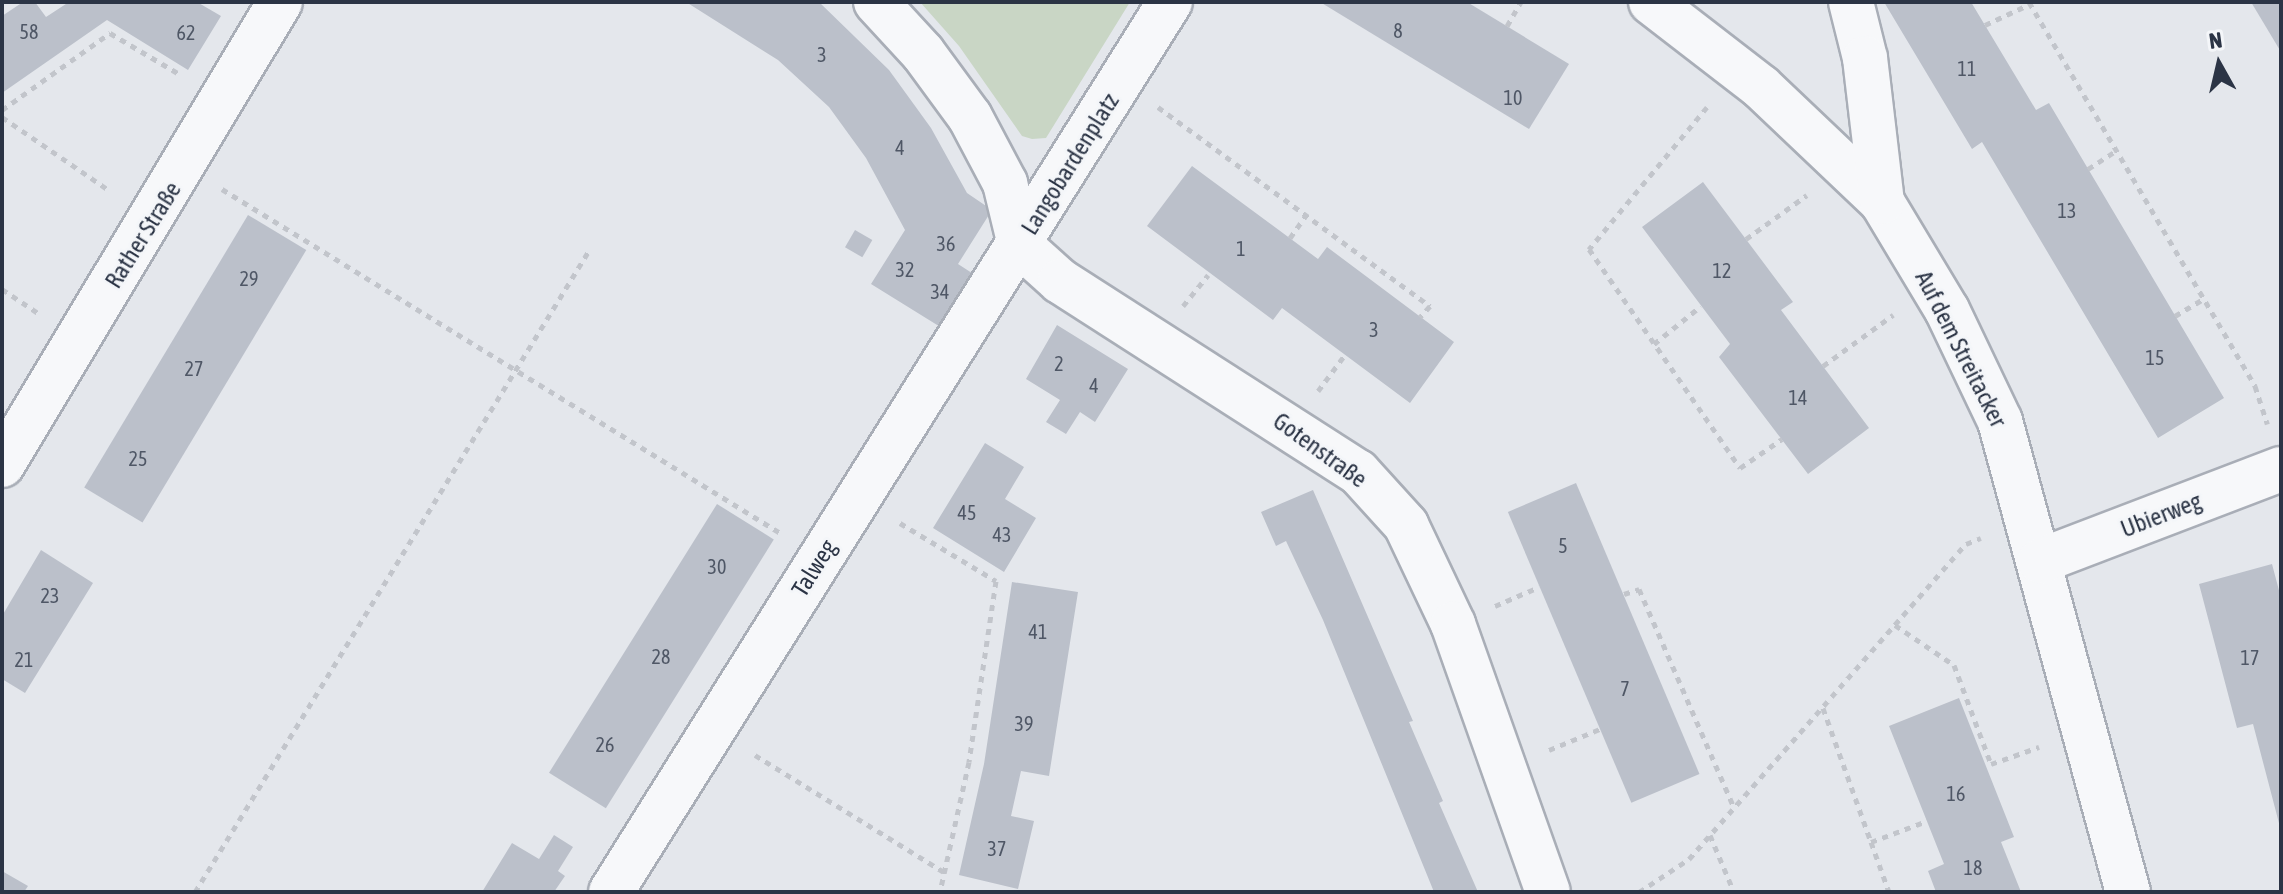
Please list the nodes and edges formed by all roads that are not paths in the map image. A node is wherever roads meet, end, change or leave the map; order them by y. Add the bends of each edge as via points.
1 (280, 2) edge
2 (876, 2) edge
3 (1170, 2) edge
4 (1651, 2) edge
5 (1851, 2) edge
6 (1882, 202) junction
7 (1020, 245) junction
8 (2277, 454) edge
9 (2, 465) edge
10 (2040, 561) junction
11 (611, 892) edge
12 (1548, 892) edge
13 (2128, 892) edge

1 - 9 street, Rather Straße
2 - 7 street, Langobardenplatz via 923,53 970,117 1005,183
3 - 7 street, Langobardenplatz
4 - 6 street, Auf dem Streitacker via 1738,69
5 - 6 street via 1865,58
6 - 10 street, Auf dem Streitacker via 1933,287 2000,421
7 - 11 street, Talweg
7 - 12 street, Gotenstraße via 1060,281 1358,472 1406,525 1453,624
8 - 10 street, Ubierweg
10 - 13 street, Auf dem Streitacker

